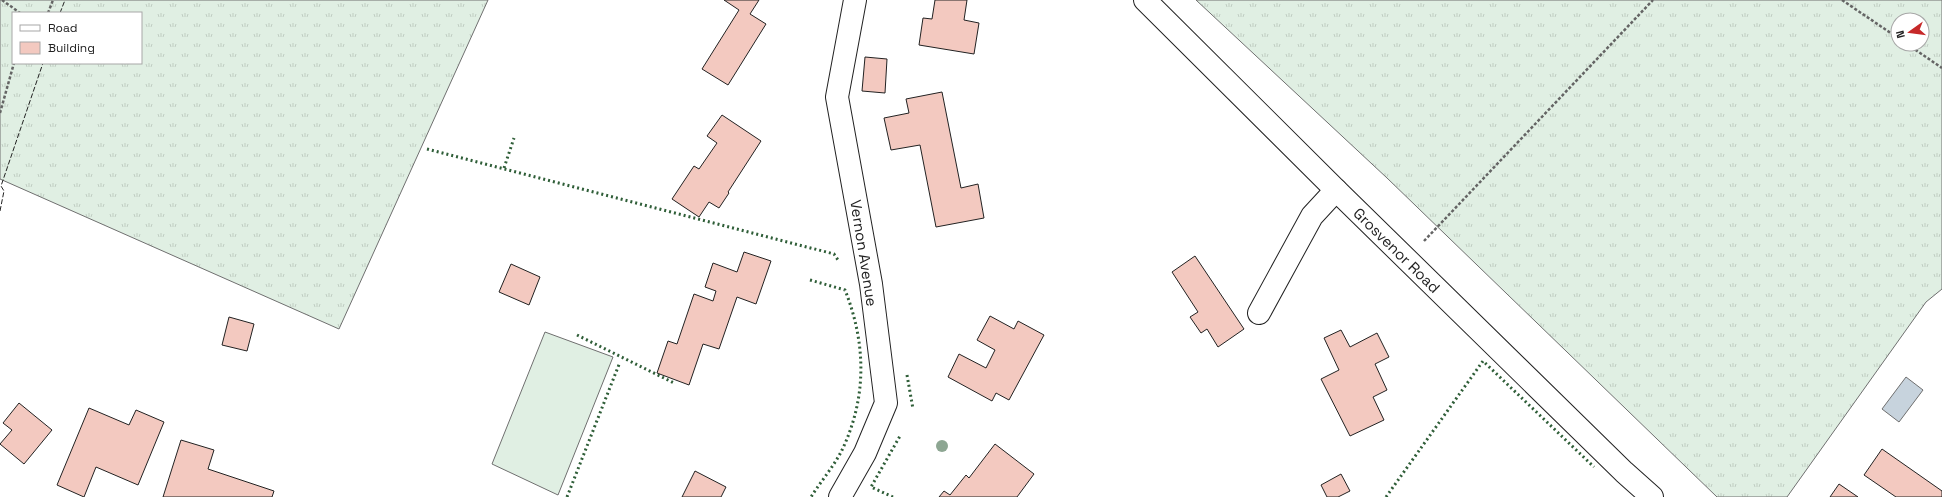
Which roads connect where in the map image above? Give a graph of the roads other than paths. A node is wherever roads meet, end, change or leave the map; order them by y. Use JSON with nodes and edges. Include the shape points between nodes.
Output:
{"nodes":[{"id":1,"x":855,"y":0,"type":"edge"},
{"id":2,"x":1146,"y":0,"type":"edge"},
{"id":3,"x":1336,"y":190,"type":"junction"},
{"id":4,"x":1259,"y":313,"type":"dead end"},
{"id":5,"x":840,"y":497,"type":"edge"},
{"id":6,"x":1652,"y":497,"type":"edge"}],
"edges":[{"from":1,"to":5,"type":"street","name":"Vernon Avenue","via":[[837,96],[870,284],[886,403],[866,453]]},
{"from":2,"to":3,"type":"street","name":"Grosvenor Road"},
{"from":3,"to":4,"type":"street","via":[[1312,216]]},
{"from":3,"to":6,"type":"street","name":"Grosvenor Road"}]}
